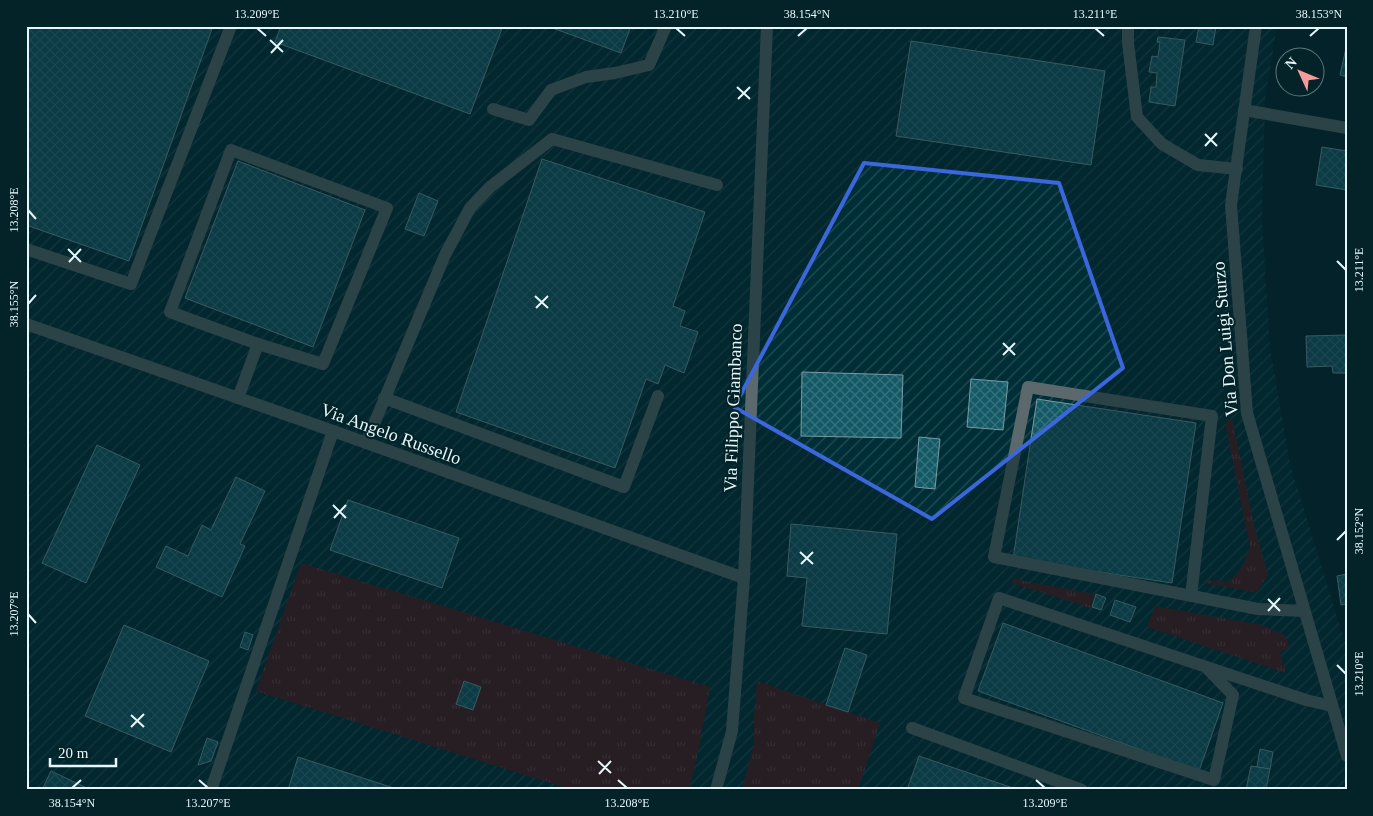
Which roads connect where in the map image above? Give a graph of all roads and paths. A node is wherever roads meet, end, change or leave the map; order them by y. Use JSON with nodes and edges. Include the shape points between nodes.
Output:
{"nodes":[{"id":1,"x":231,"y":26,"type":"edge"},
{"id":2,"x":666,"y":26,"type":"edge"},
{"id":3,"x":767,"y":26,"type":"edge"},
{"id":4,"x":1128,"y":26,"type":"edge"},
{"id":5,"x":1256,"y":26,"type":"edge"},
{"id":6,"x":494,"y":109,"type":"dead end"},
{"id":7,"x":1244,"y":110,"type":"junction"},
{"id":8,"x":1347,"y":128,"type":"edge"},
{"id":9,"x":1236,"y":169,"type":"junction"},
{"id":10,"x":717,"y":186,"type":"dead end"},
{"id":11,"x":26,"y":249,"type":"edge"},
{"id":12,"x":26,"y":324,"type":"edge"},
{"id":13,"x":258,"y":344,"type":"junction"},
{"id":14,"x":658,"y":396,"type":"dead end"},
{"id":15,"x":238,"y":398,"type":"junction"},
{"id":16,"x":384,"y":398,"type":"junction"},
{"id":17,"x":333,"y":431,"type":"junction"},
{"id":18,"x":366,"y":443,"type":"junction"},
{"id":19,"x":744,"y":578,"type":"junction"},
{"id":20,"x":1191,"y":596,"type":"junction"},
{"id":21,"x":1304,"y":611,"type":"junction"},
{"id":22,"x":1206,"y":667,"type":"junction"},
{"id":23,"x":1332,"y":706,"type":"junction"},
{"id":24,"x":912,"y":728,"type":"dead end"},
{"id":25,"x":1347,"y":756,"type":"edge"},
{"id":26,"x":211,"y":790,"type":"edge"},
{"id":27,"x":716,"y":790,"type":"edge"},
{"id":28,"x":1082,"y":790,"type":"edge"}],
"edges":[{"from":1,"to":11,"type":"street","via":[[131,284]]},
{"from":2,"to":6,"type":"street","via":[[650,65],[586,77],[551,90],[529,120]]},
{"from":3,"to":19,"type":"street","name":"Via Filippo Giambanco"},
{"from":4,"to":9,"type":"street","via":[[1137,117],[1162,144],[1198,165]]},
{"from":5,"to":7,"type":"street","name":"Via Don Luigi Sturzo"},
{"from":7,"to":8,"type":"street"},
{"from":7,"to":9,"type":"street","name":"Via Don Luigi Sturzo"},
{"from":9,"to":21,"type":"street","name":"Via Don Luigi Sturzo","via":[[1231,205],[1247,413]]},
{"from":10,"to":16,"type":"street","via":[[552,139],[490,187],[470,208],[445,255]]},
{"from":12,"to":15,"type":"street","name":"Via Angelo Russello"},
{"from":13,"to":13,"type":"street","via":[[323,364],[387,208],[232,150],[170,312]]},
{"from":13,"to":15,"type":"street"},
{"from":14,"to":16,"type":"street","via":[[624,487]]},
{"from":15,"to":17,"type":"street","name":"Via Angelo Russello"},
{"from":16,"to":18,"type":"street"},
{"from":17,"to":18,"type":"street","name":"Via Angelo Russello"},
{"from":17,"to":26,"type":"street"},
{"from":18,"to":19,"type":"street","name":"Via Angelo Russello"},
{"from":19,"to":27,"type":"street","name":"Via Filippo Giambanco","via":[[732,731]]},
{"from":20,"to":20,"type":"street","via":[[994,557],[1028,387],[1212,416]]},
{"from":20,"to":21,"type":"street","via":[[1258,609]]},
{"from":21,"to":23,"type":"street","name":"Via Don Luigi Sturzo"},
{"from":22,"to":22,"type":"street","via":[[999,598],[964,698],[1214,780],[1233,695]]},
{"from":22,"to":23,"type":"street"},
{"from":23,"to":25,"type":"street","name":"Via Don Luigi Sturzo"},
{"from":24,"to":28,"type":"street"}]}
